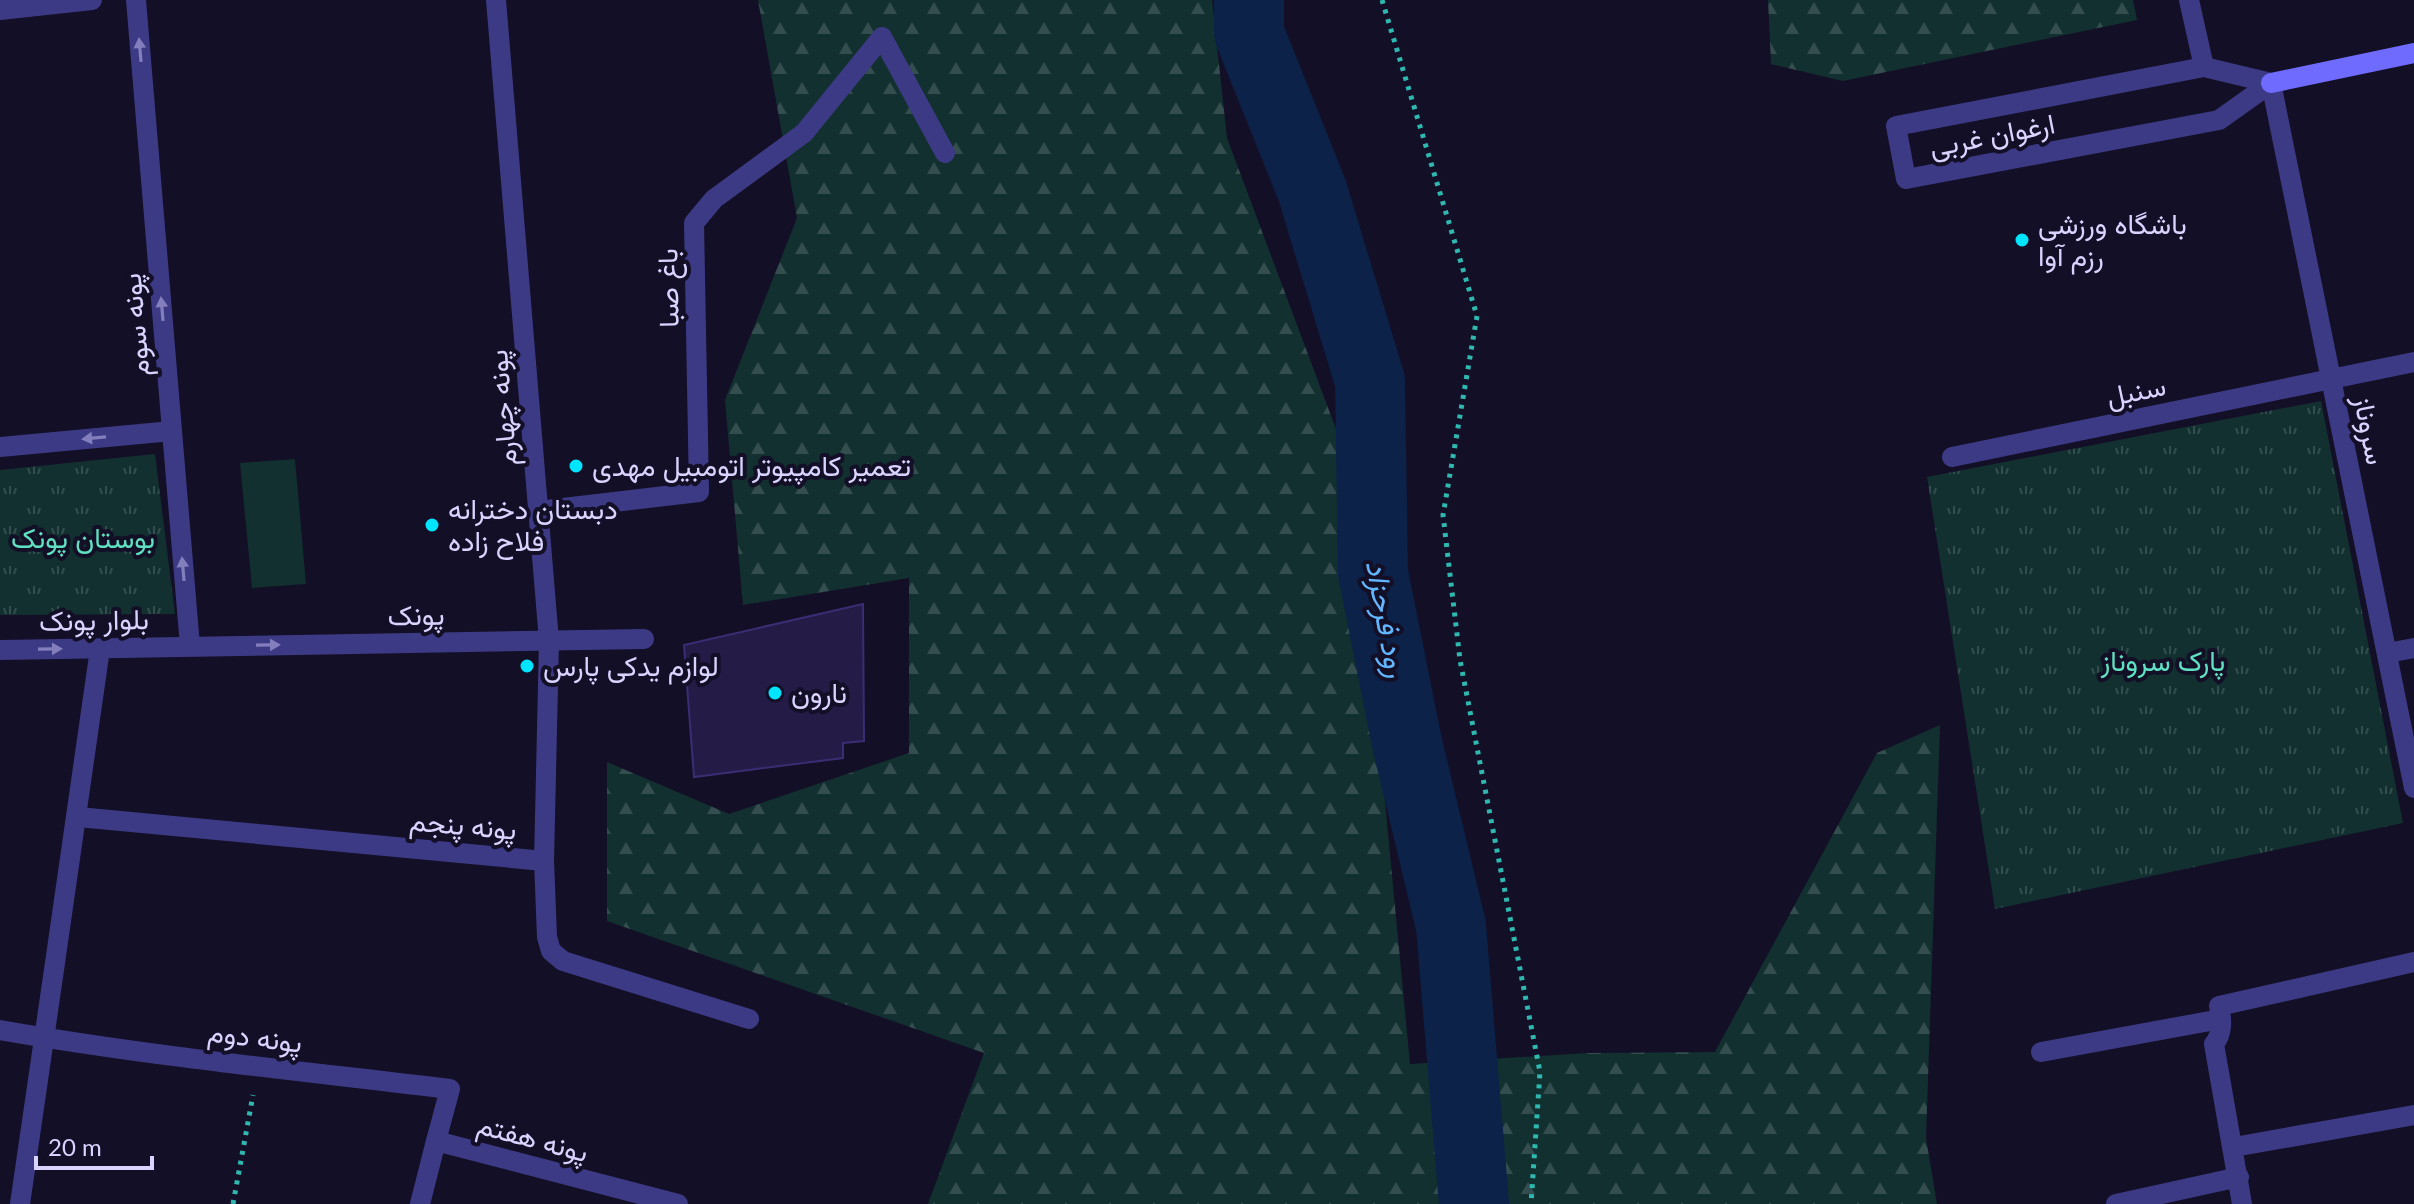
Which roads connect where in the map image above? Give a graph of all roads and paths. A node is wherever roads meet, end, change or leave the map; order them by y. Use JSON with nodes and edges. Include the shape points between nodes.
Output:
{"nodes":[{"id":1,"x":92,"y":0,"type":"edge"},
{"id":2,"x":136,"y":0,"type":"edge"},
{"id":3,"x":496,"y":0,"type":"edge"},
{"id":4,"x":1382,"y":0,"type":"edge"},
{"id":5,"x":2189,"y":0,"type":"edge"},
{"id":6,"x":0,"y":10,"type":"edge"},
{"id":7,"x":2414,"y":53,"type":"edge"},
{"id":8,"x":2204,"y":67,"type":"junction"},
{"id":9,"x":2271,"y":83,"type":"junction"},
{"id":10,"x":945,"y":153,"type":"dead end"},
{"id":11,"x":2414,"y":362,"type":"edge"},
{"id":12,"x":2331,"y":380,"type":"junction"},
{"id":13,"x":172,"y":431,"type":"junction"},
{"id":14,"x":0,"y":447,"type":"edge"},
{"id":15,"x":1952,"y":457,"type":"dead end"},
{"id":16,"x":538,"y":511,"type":"junction"},
{"id":17,"x":644,"y":639,"type":"dead end"},
{"id":18,"x":549,"y":641,"type":"junction"},
{"id":19,"x":190,"y":646,"type":"junction"},
{"id":20,"x":2414,"y":648,"type":"edge"},
{"id":21,"x":100,"y":649,"type":"junction"},
{"id":22,"x":0,"y":650,"type":"edge"},
{"id":23,"x":2387,"y":653,"type":"junction"},
{"id":24,"x":2414,"y":788,"type":"edge"},
{"id":25,"x":78,"y":817,"type":"junction"},
{"id":26,"x":544,"y":861,"type":"junction"},
{"id":27,"x":2414,"y":962,"type":"edge"},
{"id":28,"x":749,"y":1019,"type":"dead end"},
{"id":29,"x":2221,"y":1019,"type":"junction"},
{"id":30,"x":0,"y":1030,"type":"edge"},
{"id":31,"x":43,"y":1037,"type":"junction"},
{"id":32,"x":2041,"y":1052,"type":"dead end"},
{"id":33,"x":258,"y":1066,"type":"junction"},
{"id":34,"x":2414,"y":1115,"type":"edge"},
{"id":35,"x":436,"y":1141,"type":"junction"},
{"id":36,"x":2234,"y":1147,"type":"junction"},
{"id":37,"x":2239,"y":1177,"type":"junction"},
{"id":38,"x":20,"y":1204,"type":"edge"},
{"id":39,"x":233,"y":1204,"type":"edge"},
{"id":40,"x":420,"y":1204,"type":"edge"},
{"id":41,"x":678,"y":1204,"type":"edge"},
{"id":42,"x":1531,"y":1204,"type":"edge"},
{"id":43,"x":2116,"y":1204,"type":"edge"},
{"id":44,"x":2242,"y":1204,"type":"edge"}],
"edges":[{"from":1,"to":6,"type":"street"},
{"from":13,"to":2,"type":"street","name":"پونه سوم","one_way":true},
{"from":3,"to":16,"type":"street","name":"پونه چهارم"},
{"from":4,"to":42,"type":"path","via":[[1477,316],[1443,515],[1460,660],[1540,1072]]},
{"from":5,"to":8,"type":"street"},
{"from":7,"to":9,"type":"street","name":"ارغوان غربی"},
{"from":8,"to":9,"type":"street","name":"ارغوان غربی"},
{"from":8,"to":9,"type":"street","name":"ارغوان غربی","via":[[1896,126],[1906,179],[2219,120]]},
{"from":9,"to":12,"type":"street","name":"سروناز"},
{"from":10,"to":16,"type":"street","name":"باغ صبا","via":[[882,37],[804,133],[714,199],[694,223],[699,492]]},
{"from":11,"to":12,"type":"street","name":"سنبل"},
{"from":12,"to":15,"type":"street","name":"سنبل"},
{"from":12,"to":23,"type":"street","name":"سروناز"},
{"from":13,"to":14,"type":"street","one_way":true},
{"from":19,"to":13,"type":"street","name":"پونه سوم","one_way":true},
{"from":16,"to":18,"type":"street","name":"پونه چهارم"},
{"from":17,"to":18,"type":"street","name":"پونک"},
{"from":19,"to":18,"type":"street","name":"پونک","one_way":true},
{"from":18,"to":26,"type":"street","name":"پونه چهارم"},
{"from":19,"to":21,"type":"street","name":"بلوار پونک"},
{"from":20,"to":23,"type":"street"},
{"from":22,"to":21,"type":"street","name":"بلوار پونک","one_way":true},
{"from":21,"to":25,"type":"street"},
{"from":23,"to":24,"type":"street","name":"سروناز"},
{"from":25,"to":26,"type":"street","name":"پونه پنجم"},
{"from":25,"to":31,"type":"street"},
{"from":26,"to":28,"type":"street","name":"پونه پنجم","via":[[547,937],[551,951],[563,961]]},
{"from":27,"to":29,"type":"street","via":[[2219,1006]]},
{"from":29,"to":32,"type":"street"},
{"from":29,"to":36,"type":"street","via":[[2214,1044]]},
{"from":30,"to":31,"type":"street","name":"پونه دوم"},
{"from":31,"to":33,"type":"street","name":"پونه دوم"},
{"from":31,"to":38,"type":"street"},
{"from":33,"to":35,"type":"street","name":"پونه دوم","via":[[450,1089]]},
{"from":33,"to":39,"type":"path"},
{"from":34,"to":36,"type":"street"},
{"from":35,"to":40,"type":"street","name":"پونه هفتم"},
{"from":35,"to":41,"type":"street","name":"پونه هفتم"},
{"from":36,"to":37,"type":"street"},
{"from":37,"to":43,"type":"street"},
{"from":37,"to":44,"type":"street"}]}
